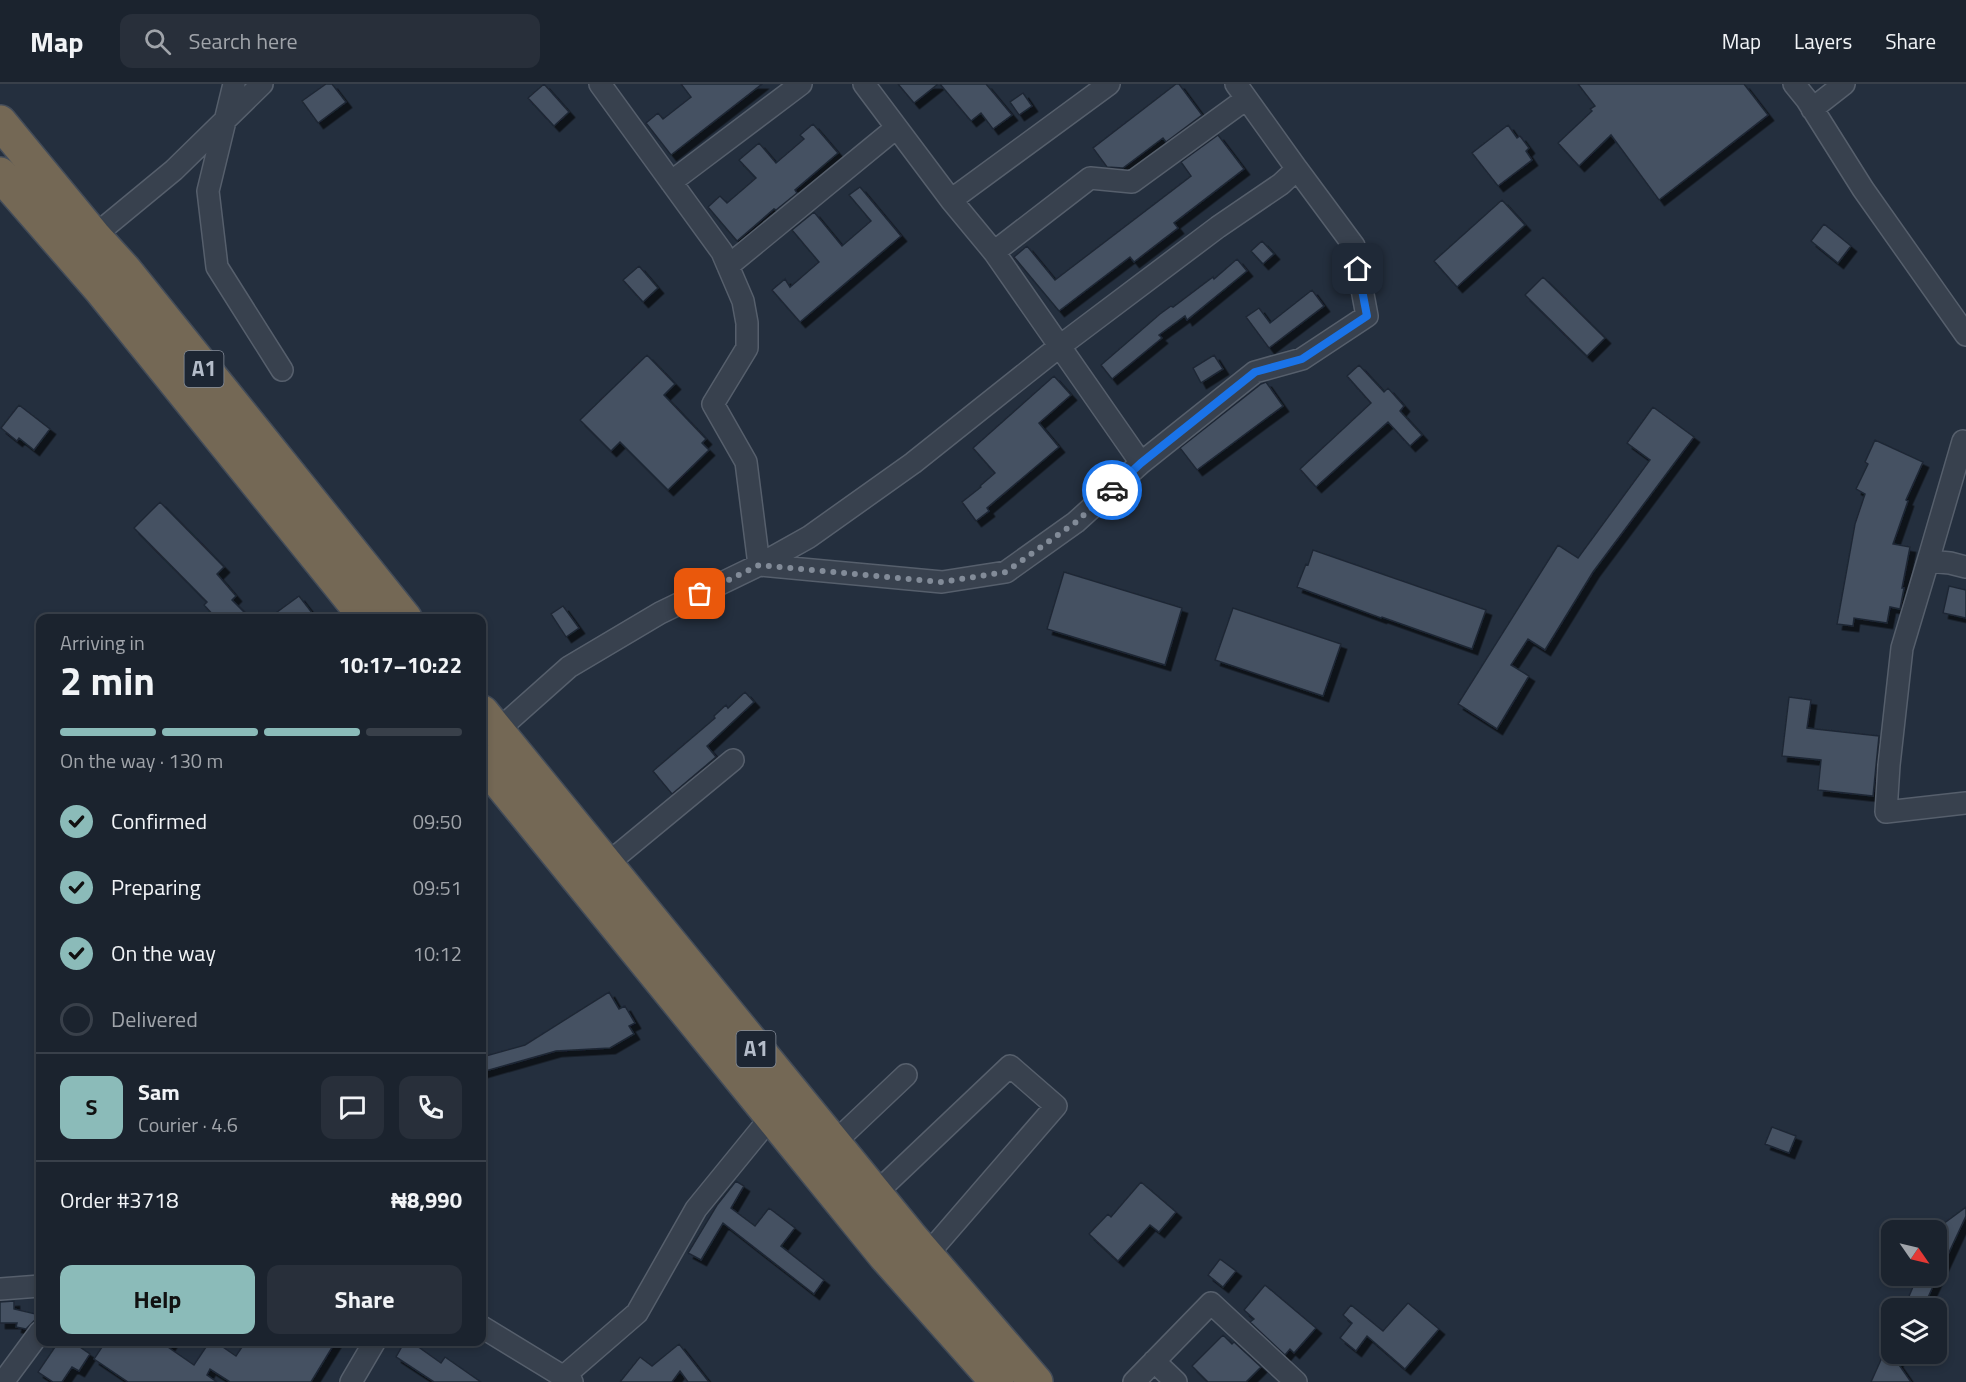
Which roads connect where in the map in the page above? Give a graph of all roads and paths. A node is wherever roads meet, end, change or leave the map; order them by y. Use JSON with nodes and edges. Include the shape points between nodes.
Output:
{"nodes":[{"id":1,"x":234,"y":84,"type":"edge"},
{"id":2,"x":262,"y":84,"type":"edge"},
{"id":3,"x":801,"y":84,"type":"edge"},
{"id":4,"x":864,"y":84,"type":"edge"},
{"id":5,"x":1794,"y":84,"type":"edge"},
{"id":6,"x":1844,"y":84,"type":"edge"},
{"id":7,"x":606,"y":86,"type":"edge"},
{"id":8,"x":1103,"y":86,"type":"edge"},
{"id":9,"x":1241,"y":91,"type":"edge"},
{"id":10,"x":1812,"y":109,"type":"junction"},
{"id":11,"x":224,"y":119,"type":"junction"},
{"id":12,"x":0,"y":122,"type":"edge"},
{"id":13,"x":896,"y":128,"type":"junction"},
{"id":14,"x":1297,"y":169,"type":"junction"},
{"id":15,"x":0,"y":174,"type":"edge"},
{"id":16,"x":671,"y":182,"type":"junction"},
{"id":17,"x":951,"y":200,"type":"junction"},
{"id":18,"x":94,"y":236,"type":"junction"},
{"id":19,"x":994,"y":252,"type":"junction"},
{"id":20,"x":728,"y":266,"type":"junction"},
{"id":21,"x":1966,"y":335,"type":"edge"},
{"id":22,"x":1060,"y":346,"type":"junction"},
{"id":23,"x":282,"y":370,"type":"dead end"},
{"id":24,"x":1963,"y":441,"type":"dead end"},
{"id":25,"x":1141,"y":463,"type":"junction"},
{"id":26,"x":1928,"y":561,"type":"junction"},
{"id":27,"x":759,"y":565,"type":"junction"},
{"id":28,"x":1966,"y":567,"type":"edge"},
{"id":29,"x":363,"y":614,"type":"edge"},
{"id":30,"x":402,"y":614,"type":"edge"},
{"id":31,"x":489,"y":722,"type":"edge"},
{"id":32,"x":733,"y":760,"type":"dead end"},
{"id":33,"x":486,"y":766,"type":"edge"},
{"id":34,"x":1966,"y":803,"type":"edge"},
{"id":35,"x":607,"y":864,"type":"junction"},
{"id":36,"x":906,"y":1076,"type":"dead end"},
{"id":37,"x":771,"y":1117,"type":"junction"},
{"id":38,"x":834,"y":1143,"type":"junction"},
{"id":39,"x":875,"y":1194,"type":"junction"},
{"id":40,"x":927,"y":1255,"type":"junction"},
{"id":41,"x":36,"y":1286,"type":"edge"},
{"id":42,"x":0,"y":1289,"type":"edge"},
{"id":43,"x":486,"y":1330,"type":"edge"},
{"id":44,"x":36,"y":1337,"type":"edge"},
{"id":45,"x":372,"y":1346,"type":"edge"},
{"id":46,"x":1154,"y":1361,"type":"junction"},
{"id":47,"x":568,"y":1379,"type":"edge"},
{"id":48,"x":3,"y":1382,"type":"edge"},
{"id":49,"x":351,"y":1382,"type":"edge"},
{"id":50,"x":996,"y":1382,"type":"edge"},
{"id":51,"x":1036,"y":1382,"type":"edge"},
{"id":52,"x":1134,"y":1382,"type":"edge"},
{"id":53,"x":1176,"y":1382,"type":"edge"},
{"id":54,"x":1296,"y":1382,"type":"edge"}],
"edges":[{"from":1,"to":11,"type":"street"},
{"from":2,"to":11,"type":"street"},
{"from":3,"to":16,"type":"street"},
{"from":4,"to":13,"type":"street"},
{"from":5,"to":10,"type":"street"},
{"from":6,"to":10,"type":"street"},
{"from":7,"to":16,"type":"street"},
{"from":8,"to":17,"type":"street"},
{"from":9,"to":14,"type":"street"},
{"from":9,"to":19,"type":"street","via":[[1132,182],[1090,178]]},
{"from":10,"to":21,"type":"street"},
{"from":11,"to":18,"type":"street","via":[[174,170]]},
{"from":11,"to":23,"type":"street","via":[[208,190],[217,267]]},
{"from":12,"to":18,"type":"highway","number":"A1"},
{"from":13,"to":17,"type":"street"},
{"from":13,"to":20,"type":"street"},
{"from":14,"to":22,"type":"street"},
{"from":14,"to":25,"type":"street","via":[[1354,246],[1367,316],[1302,359],[1255,372]]},
{"from":15,"to":29,"type":"highway","number":"A1","via":[[100,289]]},
{"from":16,"to":20,"type":"street"},
{"from":17,"to":19,"type":"street"},
{"from":18,"to":30,"type":"highway","number":"A1"},
{"from":19,"to":22,"type":"street"},
{"from":20,"to":27,"type":"street","via":[[743,301],[747,348],[713,404],[746,462]]},
{"from":22,"to":25,"type":"street"},
{"from":22,"to":27,"type":"street","via":[[913,463],[809,537]]},
{"from":24,"to":26,"type":"street"},
{"from":25,"to":27,"type":"street","via":[[1076,522],[1006,572],[942,582]]},
{"from":26,"to":28,"type":"street"},
{"from":26,"to":34,"type":"street","via":[[1902,648],[1887,812]]},
{"from":27,"to":31,"type":"street","via":[[660,613],[569,667]]},
{"from":31,"to":35,"type":"highway","number":"A1"},
{"from":32,"to":35,"type":"street"},
{"from":33,"to":37,"type":"highway","number":"A1"},
{"from":35,"to":38,"type":"highway","number":"A1"},
{"from":36,"to":38,"type":"street"},
{"from":37,"to":47,"type":"street","via":[[696,1209],[637,1313]]},
{"from":37,"to":50,"type":"highway","number":"A1","via":[[885,1256]]},
{"from":38,"to":39,"type":"highway","number":"A1"},
{"from":39,"to":40,"type":"highway","number":"A1"},
{"from":39,"to":40,"type":"street","via":[[1010,1066],[1056,1106]]},
{"from":40,"to":51,"type":"highway","number":"A1"},
{"from":41,"to":42,"type":"street"},
{"from":43,"to":47,"type":"street"},
{"from":44,"to":48,"type":"street"},
{"from":45,"to":49,"type":"street"},
{"from":46,"to":52,"type":"street"},
{"from":46,"to":53,"type":"street"},
{"from":46,"to":54,"type":"street","via":[[1210,1303]]}]}
